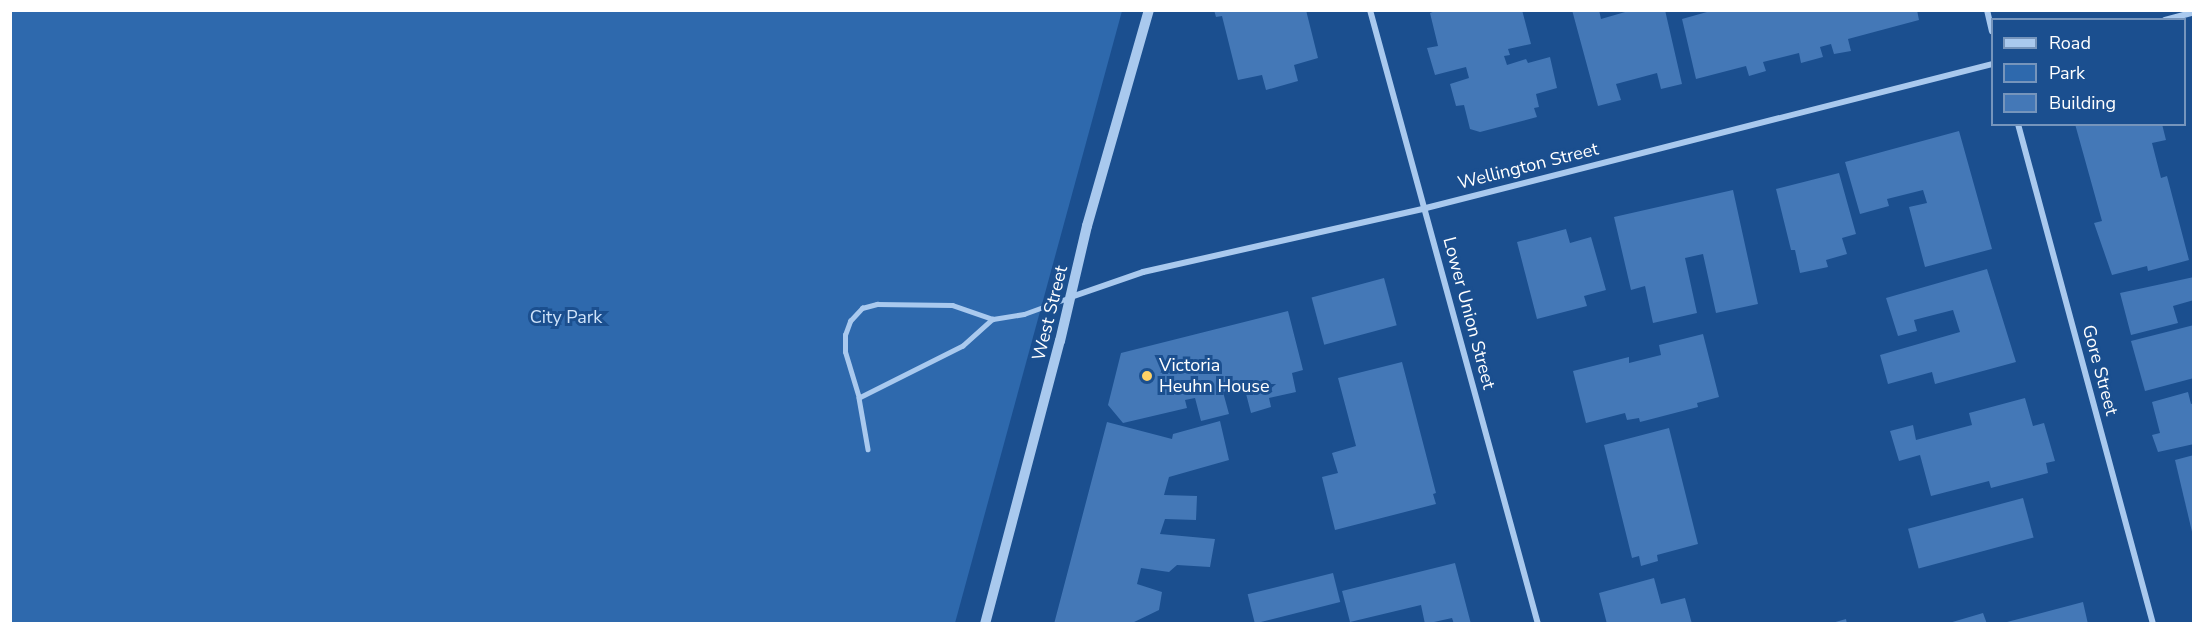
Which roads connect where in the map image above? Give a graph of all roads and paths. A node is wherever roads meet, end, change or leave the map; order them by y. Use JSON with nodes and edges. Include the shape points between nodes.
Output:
{"nodes":[{"id":1,"x":1149,"y":10,"type":"edge"},
{"id":2,"x":1370,"y":10,"type":"edge"},
{"id":3,"x":1987,"y":10,"type":"edge"},
{"id":4,"x":2193,"y":12,"type":"edge"},
{"id":5,"x":2172,"y":18,"type":"edge"},
{"id":6,"x":1991,"y":27,"type":"edge"},
{"id":7,"x":1991,"y":64,"type":"edge"},
{"id":8,"x":2019,"y":126,"type":"edge"},
{"id":9,"x":1426,"y":208,"type":"junction"},
{"id":10,"x":1071,"y":297,"type":"junction"},
{"id":11,"x":993,"y":319,"type":"junction"},
{"id":12,"x":859,"y":398,"type":"junction"},
{"id":13,"x":868,"y":449,"type":"dead end"},
{"id":14,"x":985,"y":624,"type":"edge"},
{"id":15,"x":1538,"y":624,"type":"edge"},
{"id":16,"x":2153,"y":624,"type":"edge"}],
"edges":[{"from":1,"to":10,"type":"street","name":"West Street","via":[[1087,226]]},
{"from":2,"to":9,"type":"street","name":"Lower Union Street"},
{"from":3,"to":6,"type":"street"},
{"from":4,"to":5,"type":"street"},
{"from":7,"to":9,"type":"street","name":"Wellington Street"},
{"from":8,"to":16,"type":"street","name":"Gore Street"},
{"from":9,"to":10,"type":"street","name":"Wellington Street","via":[[1143,272]]},
{"from":9,"to":15,"type":"street","name":"Lower Union Street"},
{"from":10,"to":11,"type":"lane","via":[[1024,314]]},
{"from":10,"to":14,"type":"street","name":"West Street"},
{"from":11,"to":12,"type":"lane","via":[[963,346]]},
{"from":11,"to":12,"type":"lane","via":[[952,305],[877,304],[862,308],[850,321],[845,335],[845,352]]},
{"from":12,"to":13,"type":"lane"}]}
